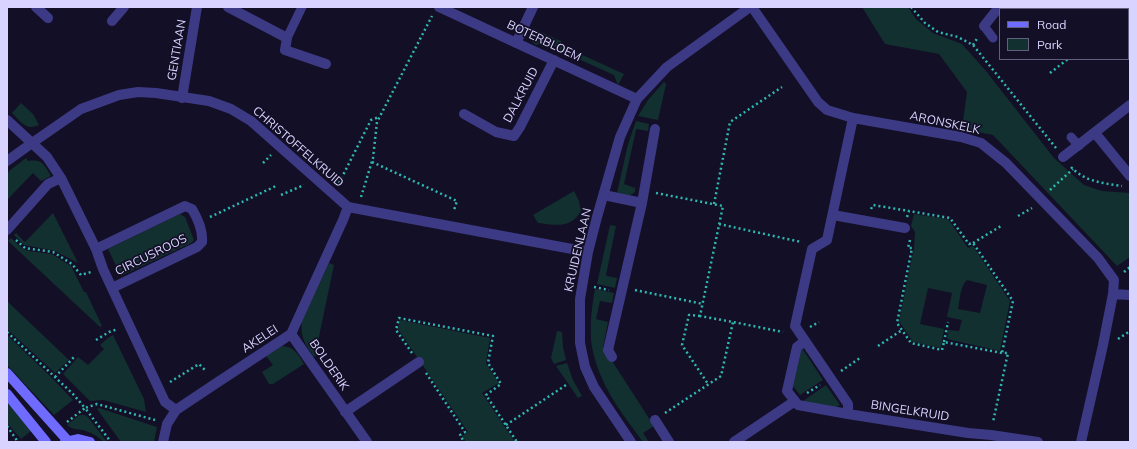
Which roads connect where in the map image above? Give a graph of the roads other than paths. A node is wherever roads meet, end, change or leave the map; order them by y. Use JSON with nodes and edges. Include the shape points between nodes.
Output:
{"nodes":[{"id":1,"x":36,"y":7,"type":"edge"},
{"id":2,"x":124,"y":7,"type":"edge"},
{"id":3,"x":197,"y":7,"type":"edge"},
{"id":4,"x":228,"y":7,"type":"edge"},
{"id":5,"x":302,"y":7,"type":"edge"},
{"id":6,"x":532,"y":7,"type":"edge"},
{"id":7,"x":751,"y":7,"type":"edge"},
{"id":8,"x":999,"y":7,"type":"edge"},
{"id":9,"x":436,"y":10,"type":"edge"},
{"id":10,"x":48,"y":18,"type":"dead end"},
{"id":11,"x":112,"y":21,"type":"dead end"},
{"id":12,"x":984,"y":26,"type":"joint"},
{"id":13,"x":287,"y":38,"type":"junction"},
{"id":14,"x":993,"y":38,"type":"dead end"},
{"id":15,"x":516,"y":43,"type":"junction"},
{"id":16,"x":554,"y":60,"type":"junction"},
{"id":17,"x":326,"y":64,"type":"dead end"},
{"id":18,"x":182,"y":98,"type":"junction"},
{"id":19,"x":637,"y":99,"type":"junction"},
{"id":20,"x":1130,"y":105,"type":"edge"},
{"id":21,"x":464,"y":114,"type":"dead end"},
{"id":22,"x":853,"y":118,"type":"junction"},
{"id":23,"x":7,"y":120,"type":"edge"},
{"id":24,"x":655,"y":129,"type":"dead end"},
{"id":25,"x":1095,"y":133,"type":"junction"},
{"id":26,"x":1072,"y":137,"type":"dead end"},
{"id":27,"x":32,"y":143,"type":"junction"},
{"id":28,"x":1079,"y":146,"type":"junction"},
{"id":29,"x":1064,"y":157,"type":"road end"},
{"id":30,"x":7,"y":161,"type":"edge"},
{"id":31,"x":1130,"y":176,"type":"edge"},
{"id":32,"x":60,"y":178,"type":"junction"},
{"id":33,"x":604,"y":196,"type":"junction"},
{"id":34,"x":642,"y":203,"type":"junction"},
{"id":35,"x":348,"y":207,"type":"junction"},
{"id":36,"x":833,"y":215,"type":"junction"},
{"id":37,"x":905,"y":228,"type":"road end"},
{"id":38,"x":7,"y":230,"type":"edge"},
{"id":39,"x":96,"y":249,"type":"junction"},
{"id":40,"x":588,"y":252,"type":"junction"},
{"id":41,"x":112,"y":288,"type":"junction"},
{"id":42,"x":1113,"y":294,"type":"junction"},
{"id":43,"x":1130,"y":295,"type":"edge"},
{"id":44,"x":291,"y":334,"type":"junction"},
{"id":45,"x":803,"y":337,"type":"junction"},
{"id":46,"x":612,"y":357,"type":"dead end"},
{"id":47,"x":419,"y":362,"type":"road end"},
{"id":48,"x":7,"y":373,"type":"edge"},
{"id":49,"x":7,"y":394,"type":"edge"},
{"id":50,"x":795,"y":401,"type":"junction"},
{"id":51,"x":176,"y":410,"type":"junction"},
{"id":52,"x":345,"y":412,"type":"junction"},
{"id":53,"x":848,"y":414,"type":"junction"},
{"id":54,"x":655,"y":420,"type":"road end"},
{"id":55,"x":967,"y":438,"type":"edge"},
{"id":56,"x":67,"y":441,"type":"edge"},
{"id":57,"x":46,"y":442,"type":"edge"},
{"id":58,"x":90,"y":442,"type":"edge"},
{"id":59,"x":163,"y":442,"type":"edge"},
{"id":60,"x":367,"y":442,"type":"edge"},
{"id":61,"x":631,"y":442,"type":"edge"},
{"id":62,"x":669,"y":442,"type":"edge"},
{"id":63,"x":734,"y":442,"type":"edge"},
{"id":64,"x":1038,"y":442,"type":"edge"},
{"id":65,"x":1081,"y":442,"type":"edge"}],
"edges":[{"from":1,"to":10,"type":"street"},
{"from":2,"to":11,"type":"street"},
{"from":3,"to":18,"type":"street","name":"GENTIAAN"},
{"from":4,"to":13,"type":"street"},
{"from":5,"to":13,"type":"lane"},
{"from":6,"to":15,"type":"street"},
{"from":7,"to":19,"type":"street","name":"KRUIDENLAAN","via":[[667,67]]},
{"from":7,"to":22,"type":"street","name":"ARONSKELK","via":[[818,102],[828,110]]},
{"from":8,"to":12,"type":"street"},
{"from":9,"to":15,"type":"street","name":"BOTERBLOEM"},
{"from":12,"to":14,"type":"lane"},
{"from":13,"to":17,"type":"street","via":[[285,50]]},
{"from":15,"to":16,"type":"street","name":"BOTERBLOEM"},
{"from":16,"to":19,"type":"street","name":"BOTERBLOEM"},
{"from":16,"to":21,"type":"street","name":"DALKRUID","via":[[514,136],[496,132]]},
{"from":18,"to":27,"type":"street","name":"CHRISTOFFELKRUID","via":[[138,92],[119,95],[81,109]]},
{"from":18,"to":35,"type":"street","name":"CHRISTOFFELKRUID","via":[[209,101],[231,108],[251,121]]},
{"from":19,"to":33,"type":"street","name":"KRUIDENLAAN","via":[[620,137]]},
{"from":20,"to":25,"type":"street"},
{"from":22,"to":36,"type":"street"},
{"from":22,"to":42,"type":"street","name":"ARONSKELK","via":[[961,137],[981,143],[1006,163],[1098,258],[1114,280]]},
{"from":23,"to":27,"type":"street"},
{"from":24,"to":34,"type":"street"},
{"from":25,"to":28,"type":"street"},
{"from":25,"to":31,"type":"street"},
{"from":26,"to":28,"type":"lane"},
{"from":27,"to":30,"type":"street","name":"CHRISTOFFELKRUID"},
{"from":27,"to":32,"type":"street","name":"CIRCUSROOS","via":[[47,157]]},
{"from":28,"to":29,"type":"street"},
{"from":32,"to":38,"type":"street","via":[[48,184]]},
{"from":32,"to":39,"type":"street","name":"CIRCUSROOS"},
{"from":33,"to":34,"type":"street","name":"KRUIDENLAAN"},
{"from":33,"to":40,"type":"street","name":"KRUIDENLAAN"},
{"from":34,"to":46,"type":"street","via":[[608,350]]},
{"from":35,"to":40,"type":"street"},
{"from":35,"to":44,"type":"street","name":"AKELEI"},
{"from":36,"to":37,"type":"street"},
{"from":36,"to":45,"type":"street","via":[[827,240],[812,249],[795,326]]},
{"from":39,"to":41,"type":"street","name":"CIRCUSROOS"},
{"from":39,"to":41,"type":"street","name":"CIRCUSROOS","via":[[185,206],[192,209],[199,222],[202,242],[197,247]]},
{"from":40,"to":61,"type":"street","name":"KRUIDENLAAN","via":[[580,299],[580,343],[585,367],[594,387]]},
{"from":41,"to":51,"type":"street","name":"CIRCUSROOS","via":[[166,402]]},
{"from":42,"to":43,"type":"street"},
{"from":42,"to":65,"type":"street","name":"ARONSKELK"},
{"from":44,"to":51,"type":"street","name":"AKELEI"},
{"from":44,"to":52,"type":"street","name":"BOLDERIK"},
{"from":45,"to":50,"type":"street","via":[[797,347],[787,391]]},
{"from":45,"to":53,"type":"street","via":[[848,404]]},
{"from":47,"to":52,"type":"street"},
{"from":48,"to":56,"type":"main road"},
{"from":49,"to":57,"type":"main road"},
{"from":50,"to":53,"type":"street","name":"BINGELKRUID","via":[[798,405]]},
{"from":50,"to":63,"type":"street"},
{"from":51,"to":59,"type":"street","name":"AKELEI","via":[[167,424]]},
{"from":52,"to":60,"type":"street","name":"BOLDERIK"},
{"from":53,"to":55,"type":"street","name":"BINGELKRUID"},
{"from":54,"to":62,"type":"street"},
{"from":55,"to":64,"type":"street","name":"BINGELKRUID","via":[[991,435]]},
{"from":56,"to":58,"type":"main road","via":[[78,439]]}]}
